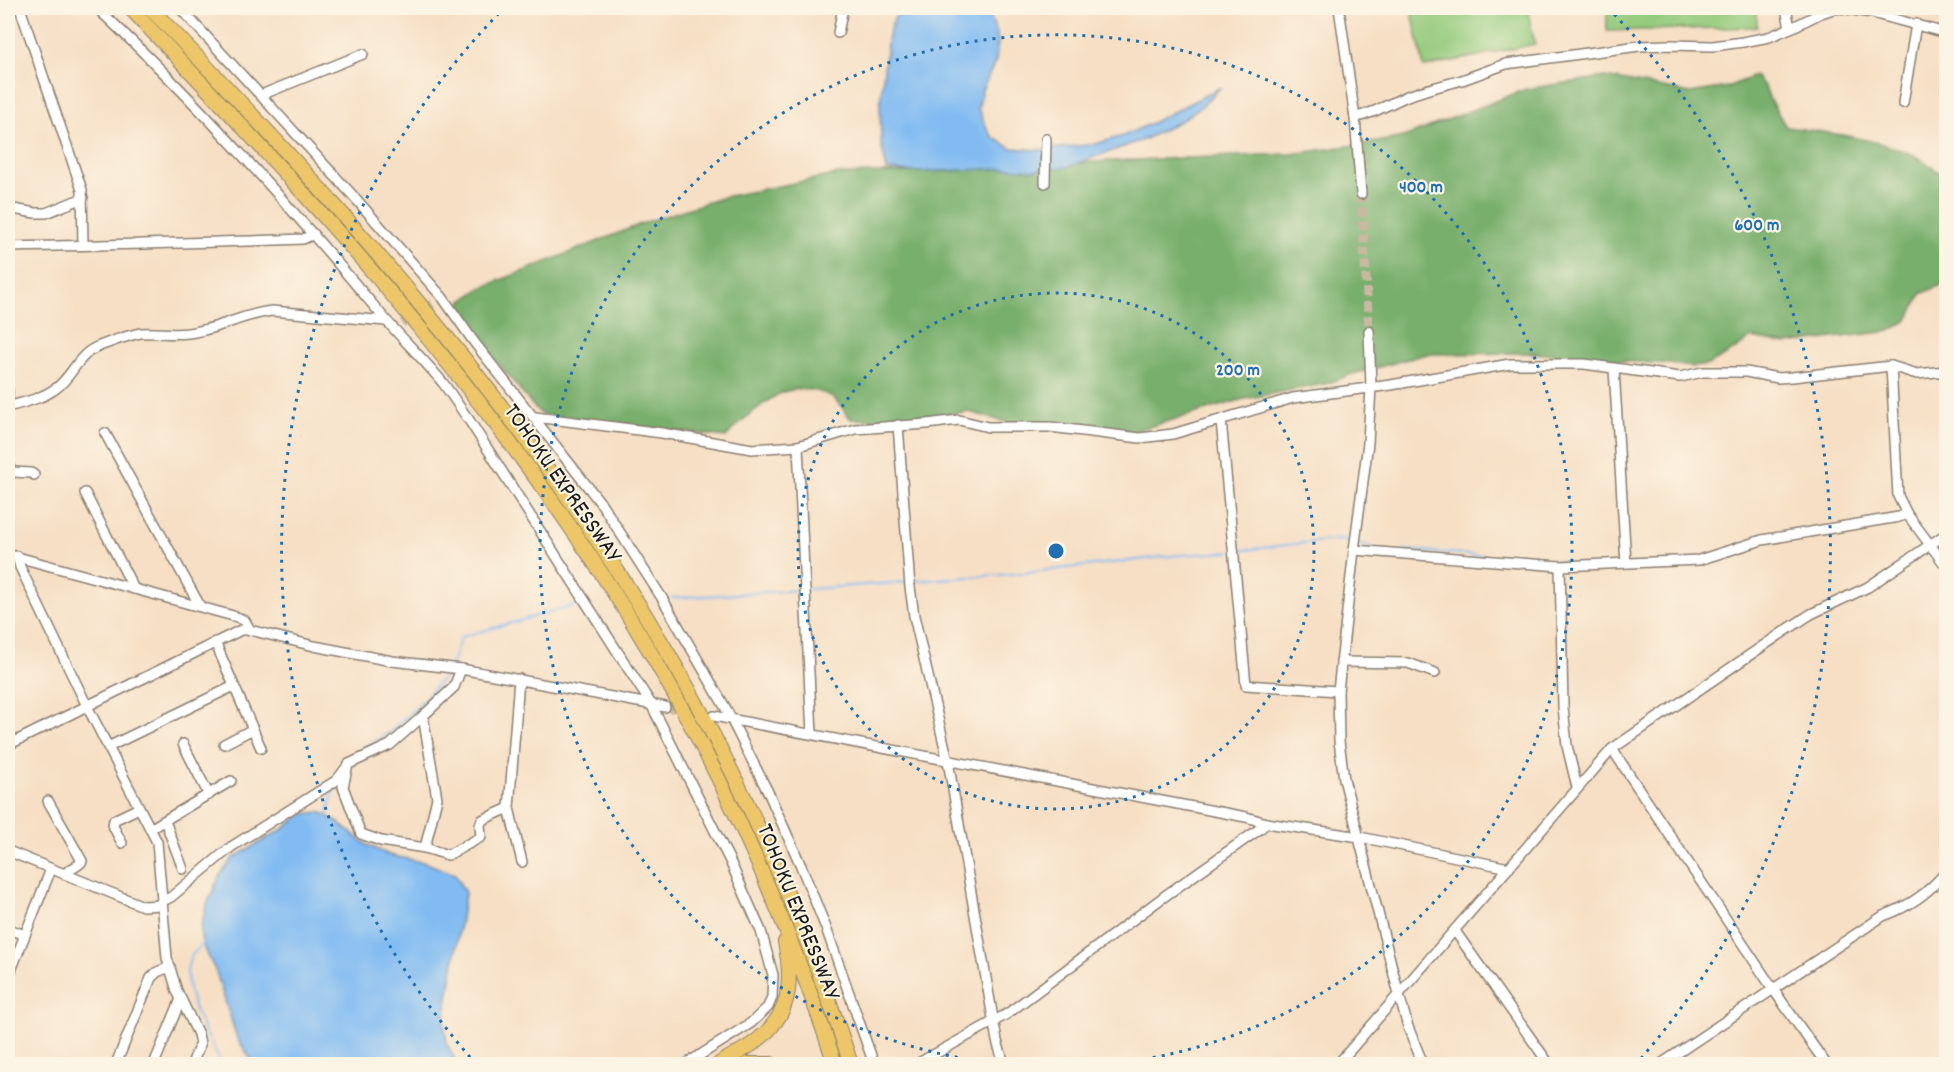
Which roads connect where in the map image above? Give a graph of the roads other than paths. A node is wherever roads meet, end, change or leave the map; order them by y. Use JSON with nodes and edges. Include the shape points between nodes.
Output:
{"nodes":[{"id":1,"x":20,"y":8,"type":"edge"},
{"id":2,"x":97,"y":8,"type":"edge"},
{"id":3,"x":130,"y":8,"type":"edge"},
{"id":4,"x":150,"y":8,"type":"edge"},
{"id":5,"x":180,"y":8,"type":"edge"},
{"id":6,"x":843,"y":8,"type":"edge"},
{"id":7,"x":1339,"y":8,"type":"edge"},
{"id":8,"x":1786,"y":8,"type":"edge"},
{"id":9,"x":1916,"y":24,"type":"junction"},
{"id":10,"x":1790,"y":28,"type":"junction"},
{"id":11,"x":838,"y":33,"type":"dead end"},
{"id":12,"x":1947,"y":33,"type":"edge"},
{"id":13,"x":363,"y":54,"type":"dead end"},
{"id":14,"x":261,"y":94,"type":"junction"},
{"id":15,"x":1903,"y":103,"type":"dead end"},
{"id":16,"x":1355,"y":118,"type":"junction"},
{"id":17,"x":1046,"y":139,"type":"dead end"},
{"id":18,"x":1045,"y":183,"type":"dead end"},
{"id":19,"x":1360,"y":194,"type":"tunnel mouth"},
{"id":20,"x":83,"y":198,"type":"junction"},
{"id":21,"x":8,"y":208,"type":"edge"},
{"id":22,"x":314,"y":234,"type":"junction"},
{"id":23,"x":83,"y":244,"type":"junction"},
{"id":24,"x":8,"y":247,"type":"edge"},
{"id":25,"x":442,"y":298,"type":"junction"},
{"id":26,"x":433,"y":304,"type":"tunnel mouth"},
{"id":27,"x":394,"y":324,"type":"junction"},
{"id":28,"x":1369,"y":331,"type":"tunnel mouth"},
{"id":29,"x":1891,"y":366,"type":"junction"},
{"id":30,"x":1614,"y":369,"type":"junction"},
{"id":31,"x":1947,"y":371,"type":"edge"},
{"id":32,"x":1371,"y":386,"type":"junction"},
{"id":33,"x":8,"y":391,"type":"edge"},
{"id":34,"x":8,"y":406,"type":"edge"},
{"id":35,"x":535,"y":417,"type":"junction"},
{"id":36,"x":1221,"y":420,"type":"junction"},
{"id":37,"x":898,"y":425,"type":"junction"},
{"id":38,"x":105,"y":433,"type":"dead end"},
{"id":39,"x":798,"y":446,"type":"junction"},
{"id":40,"x":8,"y":457,"type":"edge"},
{"id":41,"x":34,"y":475,"type":"dead end"},
{"id":42,"x":85,"y":493,"type":"dead end"},
{"id":43,"x":1906,"y":514,"type":"junction"},
{"id":44,"x":1947,"y":534,"type":"edge"},
{"id":45,"x":1930,"y":546,"type":"junction"},
{"id":46,"x":1353,"y":550,"type":"junction"},
{"id":47,"x":12,"y":554,"type":"edge"},
{"id":48,"x":1626,"y":563,"type":"junction"},
{"id":49,"x":8,"y":565,"type":"edge"},
{"id":50,"x":1560,"y":566,"type":"junction"},
{"id":51,"x":1947,"y":566,"type":"edge"},
{"id":52,"x":134,"y":589,"type":"junction"},
{"id":53,"x":200,"y":606,"type":"junction"},
{"id":54,"x":250,"y":630,"type":"junction"},
{"id":55,"x":215,"y":642,"type":"junction"},
{"id":56,"x":1341,"y":662,"type":"junction"},
{"id":57,"x":461,"y":669,"type":"junction"},
{"id":58,"x":1435,"y":673,"type":"dead end"},
{"id":59,"x":519,"y":680,"type":"junction"},
{"id":60,"x":234,"y":686,"type":"junction"},
{"id":61,"x":1338,"y":691,"type":"junction"},
{"id":62,"x":651,"y":704,"type":"junction"},
{"id":63,"x":87,"y":706,"type":"junction"},
{"id":64,"x":665,"y":707,"type":"tunnel mouth"},
{"id":65,"x":423,"y":716,"type":"junction"},
{"id":66,"x":714,"y":716,"type":"tunnel mouth"},
{"id":67,"x":731,"y":720,"type":"junction"},
{"id":68,"x":253,"y":729,"type":"junction"},
{"id":69,"x":812,"y":734,"type":"junction"},
{"id":70,"x":183,"y":744,"type":"dead end"},
{"id":71,"x":225,"y":744,"type":"dead end"},
{"id":72,"x":8,"y":745,"type":"edge"},
{"id":73,"x":108,"y":747,"type":"junction"},
{"id":74,"x":261,"y":747,"type":"dead end"},
{"id":75,"x":1612,"y":748,"type":"junction"},
{"id":76,"x":948,"y":760,"type":"junction"},
{"id":77,"x":349,"y":764,"type":"junction"},
{"id":78,"x":231,"y":781,"type":"dead end"},
{"id":79,"x":1577,"y":787,"type":"junction"},
{"id":80,"x":209,"y":795,"type":"junction"},
{"id":81,"x":48,"y":801,"type":"dead end"},
{"id":82,"x":139,"y":808,"type":"junction"},
{"id":83,"x":509,"y":808,"type":"junction"},
{"id":84,"x":165,"y":821,"type":"junction"},
{"id":85,"x":1266,"y":823,"type":"junction"},
{"id":86,"x":150,"y":829,"type":"junction"},
{"id":87,"x":1360,"y":837,"type":"junction"},
{"id":88,"x":122,"y":843,"type":"dead end"},
{"id":89,"x":425,"y":848,"type":"junction"},
{"id":90,"x":8,"y":851,"type":"edge"},
{"id":91,"x":522,"y":862,"type":"dead end"},
{"id":92,"x":183,"y":868,"type":"dead end"},
{"id":93,"x":1509,"y":868,"type":"junction"},
{"id":94,"x":51,"y":869,"type":"junction"},
{"id":95,"x":1947,"y":872,"type":"edge"},
{"id":96,"x":64,"y":874,"type":"junction"},
{"id":97,"x":162,"y":904,"type":"junction"},
{"id":98,"x":780,"y":914,"type":"junction"},
{"id":99,"x":8,"y":928,"type":"edge"},
{"id":100,"x":1455,"y":931,"type":"junction"},
{"id":101,"x":24,"y":935,"type":"junction"},
{"id":102,"x":170,"y":967,"type":"junction"},
{"id":103,"x":8,"y":978,"type":"edge"},
{"id":104,"x":1773,"y":989,"type":"junction"},
{"id":105,"x":1399,"y":995,"type":"junction"},
{"id":106,"x":181,"y":999,"type":"junction"},
{"id":107,"x":994,"y":1022,"type":"junction"},
{"id":108,"x":714,"y":1046,"type":"junction"},
{"id":109,"x":719,"y":1060,"type":"edge"},
{"id":110,"x":116,"y":1065,"type":"edge"},
{"id":111,"x":154,"y":1065,"type":"edge"},
{"id":112,"x":192,"y":1065,"type":"edge"},
{"id":113,"x":686,"y":1065,"type":"edge"},
{"id":114,"x":748,"y":1065,"type":"edge"},
{"id":115,"x":771,"y":1065,"type":"edge"},
{"id":116,"x":836,"y":1065,"type":"edge"},
{"id":117,"x":850,"y":1065,"type":"edge"},
{"id":118,"x":874,"y":1065,"type":"edge"},
{"id":119,"x":917,"y":1065,"type":"edge"},
{"id":120,"x":1004,"y":1065,"type":"edge"},
{"id":121,"x":1338,"y":1065,"type":"edge"},
{"id":122,"x":1424,"y":1065,"type":"edge"},
{"id":123,"x":1549,"y":1065,"type":"edge"},
{"id":124,"x":1661,"y":1065,"type":"edge"},
{"id":125,"x":1826,"y":1065,"type":"edge"}],
"edges":[{"from":1,"to":20,"type":"street"},
{"from":2,"to":22,"type":"street","via":[[167,75]]},
{"from":3,"to":98,"type":"highway","name":"TOHOKU EXPRESSWAY","via":[[371,268],[531,472],[588,553],[655,661],[717,775]]},
{"from":4,"to":117,"type":"highway","name":"TOHOKU EXPRESSWAY","via":[[310,176],[390,268],[519,429],[601,545],[669,655],[745,798],[794,907]]},
{"from":5,"to":14,"type":"street"},
{"from":6,"to":11,"type":"street"},
{"from":7,"to":16,"type":"street"},
{"from":8,"to":10,"type":"street"},
{"from":9,"to":10,"type":"street","via":[[1841,8],[1821,12]]},
{"from":9,"to":12,"type":"street"},
{"from":9,"to":15,"type":"street"},
{"from":10,"to":16,"type":"street","via":[[1769,38],[1713,46],[1640,46],[1506,64],[1407,96]]},
{"from":13,"to":14,"type":"street"},
{"from":14,"to":25,"type":"street"},
{"from":16,"to":19,"type":"street"},
{"from":17,"to":18,"type":"street"},
{"from":20,"to":21,"type":"street","via":[[46,213]]},
{"from":20,"to":23,"type":"street"},
{"from":22,"to":23,"type":"street","via":[[303,239]]},
{"from":22,"to":27,"type":"street"},
{"from":23,"to":24,"type":"street"},
{"from":25,"to":26,"type":"street"},
{"from":25,"to":35,"type":"street"},
{"from":27,"to":34,"type":"street","via":[[272,311],[188,333],[139,333],[95,348],[82,357],[57,388],[39,398]]},
{"from":27,"to":62,"type":"street","via":[[469,420]]},
{"from":28,"to":32,"type":"street"},
{"from":29,"to":30,"type":"street","via":[[1778,378],[1746,372],[1703,372],[1680,377]]},
{"from":29,"to":31,"type":"street","via":[[1917,374]]},
{"from":29,"to":43,"type":"street","via":[[1898,496]]},
{"from":30,"to":32,"type":"street","via":[[1584,364],[1510,364]]},
{"from":30,"to":48,"type":"street"},
{"from":32,"to":36,"type":"street","via":[[1293,398]]},
{"from":32,"to":46,"type":"street","via":[[1368,443]]},
{"from":33,"to":34,"type":"street"},
{"from":35,"to":39,"type":"street","via":[[752,449]]},
{"from":35,"to":67,"type":"street","via":[[603,506],[662,598]]},
{"from":36,"to":37,"type":"street","via":[[1173,434],[1140,438],[1050,427],[988,427],[959,420]]},
{"from":36,"to":61,"type":"street","via":[[1246,685]]},
{"from":37,"to":39,"type":"street","via":[[855,429]]},
{"from":37,"to":76,"type":"street","via":[[914,616]]},
{"from":38,"to":53,"type":"street"},
{"from":39,"to":69,"type":"street"},
{"from":40,"to":41,"type":"street","via":[[13,472]]},
{"from":42,"to":52,"type":"street"},
{"from":43,"to":45,"type":"street"},
{"from":43,"to":48,"type":"street","via":[[1762,540],[1699,560]]},
{"from":44,"to":45,"type":"street"},
{"from":45,"to":51,"type":"street"},
{"from":45,"to":75,"type":"street","via":[[1868,587],[1811,614]]},
{"from":46,"to":50,"type":"street"},
{"from":46,"to":56,"type":"street"},
{"from":47,"to":49,"type":"street"},
{"from":47,"to":52,"type":"street"},
{"from":47,"to":63,"type":"street"},
{"from":48,"to":50,"type":"street"},
{"from":50,"to":79,"type":"street","via":[[1563,707]]},
{"from":52,"to":53,"type":"street"},
{"from":53,"to":54,"type":"street","via":[[237,617]]},
{"from":54,"to":55,"type":"street"},
{"from":54,"to":57,"type":"street","via":[[392,661]]},
{"from":55,"to":60,"type":"street"},
{"from":55,"to":63,"type":"street"},
{"from":56,"to":58,"type":"street","via":[[1408,663]]},
{"from":56,"to":61,"type":"street"},
{"from":57,"to":59,"type":"street"},
{"from":57,"to":65,"type":"street","via":[[454,687]]},
{"from":59,"to":62,"type":"street"},
{"from":59,"to":83,"type":"street"},
{"from":60,"to":68,"type":"street"},
{"from":60,"to":73,"type":"street"},
{"from":61,"to":87,"type":"street","via":[[1344,779]]},
{"from":62,"to":64,"type":"street"},
{"from":62,"to":108,"type":"street","via":[[744,891],[761,931],[773,975],[768,1007],[751,1023]]},
{"from":63,"to":72,"type":"street"},
{"from":63,"to":73,"type":"street"},
{"from":65,"to":77,"type":"street","via":[[390,745]]},
{"from":65,"to":89,"type":"street","via":[[437,798]]},
{"from":66,"to":67,"type":"street"},
{"from":67,"to":69,"type":"street"},
{"from":67,"to":118,"type":"street","via":[[801,867]]},
{"from":68,"to":71,"type":"street"},
{"from":68,"to":74,"type":"street"},
{"from":69,"to":76,"type":"street"},
{"from":70,"to":80,"type":"street"},
{"from":73,"to":82,"type":"street"},
{"from":75,"to":79,"type":"street"},
{"from":75,"to":104,"type":"street"},
{"from":76,"to":85,"type":"street"},
{"from":76,"to":107,"type":"street"},
{"from":77,"to":89,"type":"street","via":[[343,787],[361,834]]},
{"from":77,"to":97,"type":"street","via":[[337,780],[231,847]]},
{"from":78,"to":80,"type":"street"},
{"from":79,"to":93,"type":"street"},
{"from":80,"to":84,"type":"street"},
{"from":81,"to":96,"type":"street","via":[[82,861]]},
{"from":82,"to":86,"type":"street"},
{"from":82,"to":88,"type":"street","via":[[114,820]]},
{"from":83,"to":89,"type":"street","via":[[482,820],[481,837],[448,855]]},
{"from":83,"to":91,"type":"street"},
{"from":84,"to":86,"type":"street"},
{"from":84,"to":92,"type":"street"},
{"from":85,"to":87,"type":"street"},
{"from":85,"to":107,"type":"street"},
{"from":86,"to":97,"type":"street","via":[[158,846]]},
{"from":87,"to":93,"type":"street"},
{"from":87,"to":105,"type":"street"},
{"from":90,"to":94,"type":"street"},
{"from":93,"to":100,"type":"street"},
{"from":94,"to":96,"type":"street"},
{"from":94,"to":101,"type":"street"},
{"from":95,"to":104,"type":"street","via":[[1914,902],[1883,916]]},
{"from":96,"to":97,"type":"street","via":[[143,906]]},
{"from":97,"to":102,"type":"street"},
{"from":98,"to":109,"type":"highway","via":[[789,981],[782,1013],[763,1036]]},
{"from":98,"to":116,"type":"highway","name":"TOHOKU EXPRESSWAY"},
{"from":99,"to":101,"type":"street"},
{"from":100,"to":105,"type":"street"},
{"from":100,"to":123,"type":"street"},
{"from":101,"to":103,"type":"street"},
{"from":102,"to":106,"type":"street"},
{"from":102,"to":110,"type":"street","via":[[151,978]]},
{"from":104,"to":124,"type":"street"},
{"from":104,"to":125,"type":"street"},
{"from":105,"to":121,"type":"street"},
{"from":105,"to":122,"type":"street"},
{"from":106,"to":111,"type":"street"},
{"from":106,"to":112,"type":"street","via":[[200,1044]]},
{"from":107,"to":119,"type":"street"},
{"from":107,"to":120,"type":"street"},
{"from":108,"to":109,"type":"street"},
{"from":108,"to":113,"type":"street"},
{"from":114,"to":115,"type":"highway"}]}
